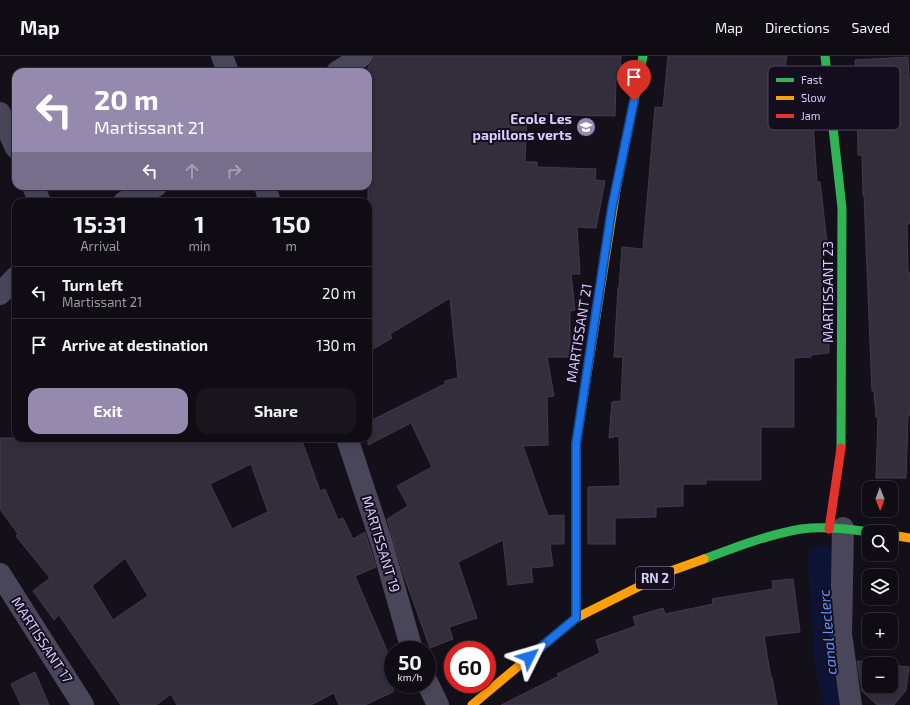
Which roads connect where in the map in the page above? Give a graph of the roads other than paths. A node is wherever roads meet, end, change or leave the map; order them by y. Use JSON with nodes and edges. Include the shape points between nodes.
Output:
{"nodes":[{"id":1,"x":222,"y":56,"type":"edge"},
{"id":2,"x":362,"y":56,"type":"edge"},
{"id":3,"x":642,"y":56,"type":"edge"},
{"id":4,"x":825,"y":56,"type":"edge"},
{"id":5,"x":826,"y":66,"type":"edge"},
{"id":6,"x":226,"y":68,"type":"edge"},
{"id":7,"x":343,"y":68,"type":"edge"},
{"id":8,"x":0,"y":113,"type":"edge"},
{"id":9,"x":833,"y":130,"type":"edge"},
{"id":10,"x":12,"y":139,"type":"edge"},
{"id":11,"x":148,"y":190,"type":"edge"},
{"id":12,"x":132,"y":198,"type":"edge"},
{"id":13,"x":12,"y":282,"type":"edge"},
{"id":14,"x":0,"y":294,"type":"edge"},
{"id":15,"x":348,"y":442,"type":"edge"},
{"id":16,"x":836,"y":528,"type":"junction"},
{"id":17,"x":862,"y":531,"type":"edge"},
{"id":18,"x":898,"y":536,"type":"edge"},
{"id":19,"x":910,"y":538,"type":"edge"},
{"id":20,"x":0,"y":574,"type":"edge"},
{"id":21,"x":576,"y":618,"type":"junction"},
{"id":22,"x":409,"y":641,"type":"edge"},
{"id":23,"x":432,"y":693,"type":"edge"},
{"id":24,"x":84,"y":705,"type":"edge"},
{"id":25,"x":438,"y":705,"type":"edge"},
{"id":26,"x":472,"y":705,"type":"edge"},
{"id":27,"x":851,"y":705,"type":"edge"}],
"edges":[{"from":1,"to":6,"type":"street"},
{"from":2,"to":7,"type":"street"},
{"from":3,"to":21,"type":"street","name":"MARTISSANT 21","via":[[612,207],[576,444]]},
{"from":4,"to":5,"type":"street","name":"MARTISSANT 23"},
{"from":8,"to":10,"type":"street"},
{"from":9,"to":16,"type":"street","name":"MARTISSANT 23","via":[[842,208],[841,446]]},
{"from":11,"to":12,"type":"street"},
{"from":13,"to":14,"type":"street"},
{"from":15,"to":22,"type":"street","name":"MARTISSANT 19","via":[[382,544]]},
{"from":16,"to":17,"type":"street","number":"RN 2"},
{"from":16,"to":21,"type":"street","number":"RN 2","via":[[802,529],[758,539],[668,572]]},
{"from":16,"to":27,"type":"street","via":[[841,634]]},
{"from":18,"to":19,"type":"street"},
{"from":20,"to":24,"type":"street","name":"MARTISSANT 17"},
{"from":21,"to":26,"type":"street","number":"RN 2"},
{"from":23,"to":25,"type":"street"}]}
